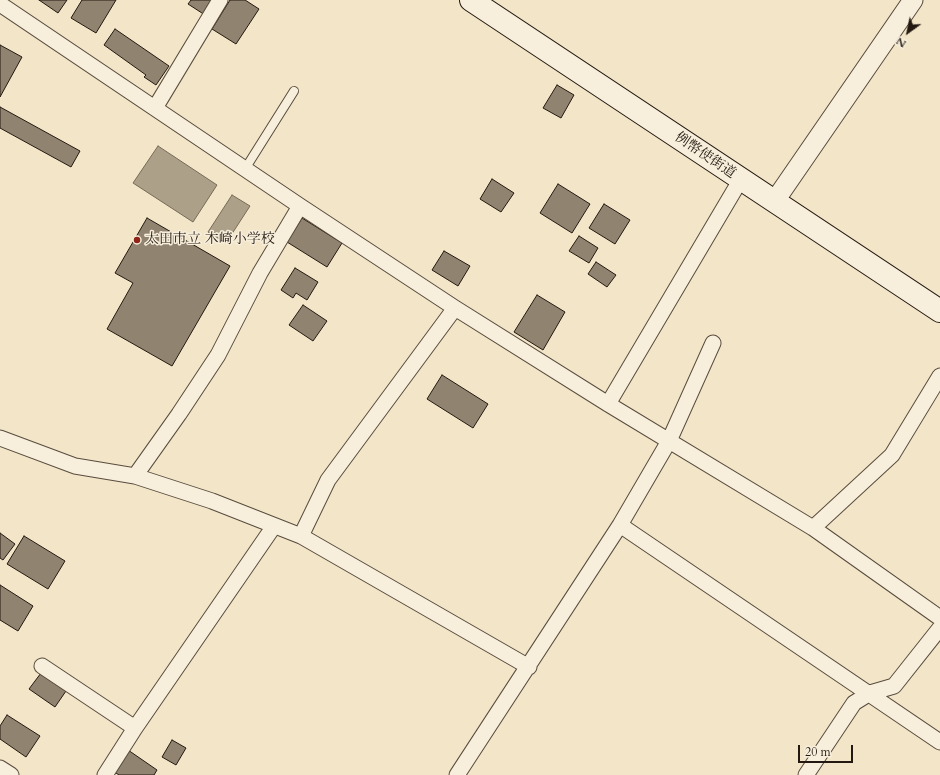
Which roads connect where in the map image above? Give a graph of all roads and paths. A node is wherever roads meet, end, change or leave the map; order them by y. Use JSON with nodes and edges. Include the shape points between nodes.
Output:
{"nodes":[{"id":1,"x":220,"y":0,"type":"edge"},
{"id":2,"x":471,"y":0,"type":"edge"},
{"id":3,"x":913,"y":0,"type":"edge"},
{"id":4,"x":0,"y":4,"type":"edge"},
{"id":5,"x":294,"y":90,"type":"dead end"},
{"id":6,"x":154,"y":108,"type":"junction"},
{"id":7,"x":245,"y":169,"type":"junction"},
{"id":8,"x":741,"y":180,"type":"junction"},
{"id":9,"x":774,"y":202,"type":"junction"},
{"id":10,"x":300,"y":206,"type":"junction"},
{"id":11,"x":455,"y":308,"type":"junction"},
{"id":12,"x":940,"y":311,"type":"edge"},
{"id":13,"x":713,"y":343,"type":"dead end"},
{"id":14,"x":940,"y":376,"type":"edge"},
{"id":15,"x":608,"y":404,"type":"junction"},
{"id":16,"x":0,"y":438,"type":"edge"},
{"id":17,"x":669,"y":441,"type":"junction"},
{"id":18,"x":135,"y":476,"type":"junction"},
{"id":19,"x":620,"y":525,"type":"junction"},
{"id":20,"x":274,"y":526,"type":"junction"},
{"id":21,"x":813,"y":528,"type":"junction"},
{"id":22,"x":301,"y":536,"type":"junction"},
{"id":23,"x":940,"y":618,"type":"edge"},
{"id":24,"x":940,"y":628,"type":"edge"},
{"id":25,"x":42,"y":666,"type":"dead end"},
{"id":26,"x":529,"y":667,"type":"junction"},
{"id":27,"x":870,"y":693,"type":"junction"},
{"id":28,"x":135,"y":728,"type":"junction"},
{"id":29,"x":940,"y":742,"type":"edge"},
{"id":30,"x":0,"y":768,"type":"edge"},
{"id":31,"x":11,"y":775,"type":"edge"},
{"id":32,"x":105,"y":775,"type":"edge"},
{"id":33,"x":457,"y":775,"type":"edge"},
{"id":34,"x":806,"y":775,"type":"edge"}],
"edges":[{"from":1,"to":6,"type":"street"},
{"from":2,"to":8,"type":"main road","name":"例幣使街道"},
{"from":3,"to":9,"type":"street"},
{"from":4,"to":6,"type":"street"},
{"from":5,"to":7,"type":"lane"},
{"from":6,"to":7,"type":"street"},
{"from":7,"to":10,"type":"street"},
{"from":8,"to":9,"type":"main road","name":"例幣使街道"},
{"from":8,"to":15,"type":"street"},
{"from":9,"to":12,"type":"main road","name":"例幣使街道"},
{"from":10,"to":11,"type":"street"},
{"from":10,"to":18,"type":"street","via":[[260,273],[218,355]]},
{"from":11,"to":15,"type":"street"},
{"from":11,"to":22,"type":"street","via":[[328,480]]},
{"from":13,"to":17,"type":"street"},
{"from":14,"to":21,"type":"street","via":[[892,455]]},
{"from":15,"to":17,"type":"street"},
{"from":16,"to":18,"type":"street","via":[[75,466]]},
{"from":17,"to":19,"type":"street"},
{"from":17,"to":21,"type":"street"},
{"from":18,"to":20,"type":"street","via":[[212,501]]},
{"from":19,"to":26,"type":"street"},
{"from":19,"to":27,"type":"street"},
{"from":20,"to":22,"type":"street"},
{"from":20,"to":28,"type":"street"},
{"from":21,"to":23,"type":"street"},
{"from":22,"to":26,"type":"street"},
{"from":24,"to":27,"type":"street","via":[[894,686]]},
{"from":25,"to":28,"type":"street"},
{"from":26,"to":33,"type":"street"},
{"from":27,"to":29,"type":"street"},
{"from":27,"to":34,"type":"street","via":[[854,703]]},
{"from":28,"to":32,"type":"street"},
{"from":30,"to":31,"type":"street"}]}
